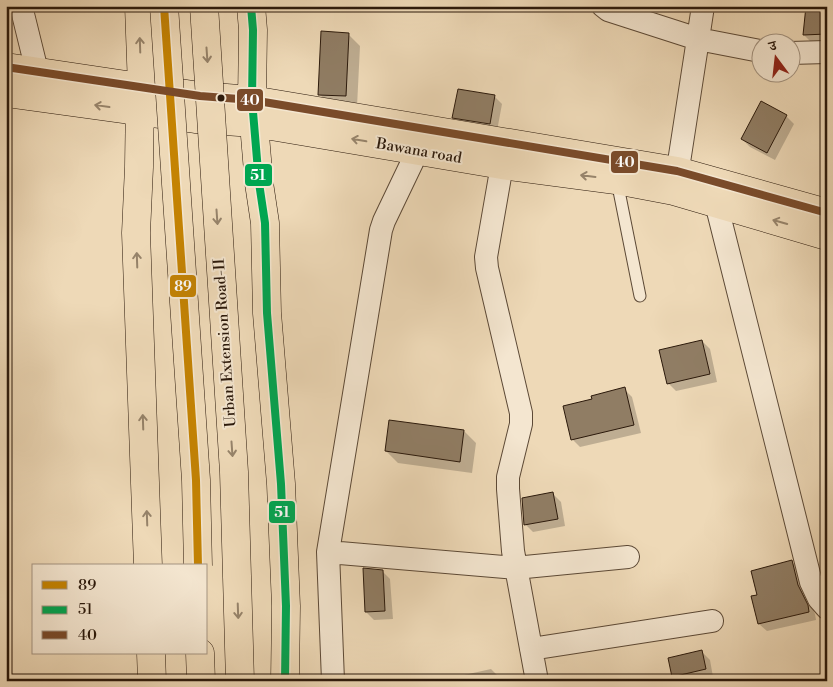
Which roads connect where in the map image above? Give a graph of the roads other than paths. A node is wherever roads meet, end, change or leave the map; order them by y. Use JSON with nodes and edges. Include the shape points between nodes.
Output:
{"nodes":[{"id":1,"x":21,"y":6,"type":"edge"},
{"id":2,"x":139,"y":6,"type":"edge"},
{"id":3,"x":164,"y":6,"type":"edge"},
{"id":4,"x":204,"y":6,"type":"edge"},
{"id":5,"x":251,"y":6,"type":"edge"},
{"id":6,"x":603,"y":6,"type":"edge"},
{"id":7,"x":702,"y":6,"type":"edge"},
{"id":8,"x":698,"y":39,"type":"junction"},
{"id":9,"x":750,"y":49,"type":"edge"},
{"id":10,"x":827,"y":52,"type":"edge"},
{"id":11,"x":800,"y":53,"type":"edge"},
{"id":12,"x":6,"y":67,"type":"edge"},
{"id":13,"x":37,"y":71,"type":"junction"},
{"id":14,"x":6,"y":93,"type":"edge"},
{"id":15,"x":141,"y":99,"type":"junction"},
{"id":16,"x":253,"y":111,"type":"junction"},
{"id":17,"x":418,"y":150,"type":"junction"},
{"id":18,"x":502,"y":165,"type":"junction"},
{"id":19,"x":616,"y":180,"type":"junction"},
{"id":20,"x":675,"y":181,"type":"junction"},
{"id":21,"x":716,"y":203,"type":"junction"},
{"id":22,"x":827,"y":213,"type":"edge"},
{"id":23,"x":827,"y":236,"type":"edge"},
{"id":24,"x":640,"y":296,"type":"dead end"},
{"id":25,"x":328,"y":552,"type":"junction"},
{"id":26,"x":628,"y":557,"type":"dead end"},
{"id":27,"x":148,"y":564,"type":"edge"},
{"id":28,"x":198,"y":564,"type":"edge"},
{"id":29,"x":515,"y":568,"type":"junction"},
{"id":30,"x":827,"y":608,"type":"edge"},
{"id":31,"x":712,"y":621,"type":"dead end"},
{"id":32,"x":531,"y":650,"type":"junction"},
{"id":33,"x":151,"y":654,"type":"edge"},
{"id":34,"x":200,"y":654,"type":"edge"},
{"id":35,"x":152,"y":681,"type":"edge"},
{"id":36,"x":201,"y":681,"type":"edge"},
{"id":37,"x":240,"y":681,"type":"edge"},
{"id":38,"x":285,"y":681,"type":"edge"},
{"id":39,"x":333,"y":681,"type":"edge"},
{"id":40,"x":538,"y":681,"type":"edge"}],
"edges":[{"from":1,"to":13,"type":"street"},
{"from":15,"to":2,"type":"main road","one_way":true},
{"from":3,"to":28,"type":"main road","bridge":true,"via":[[196,480]]},
{"from":4,"to":37,"type":"main road","name":"Urban Extension Road-II","one_way":true,"bridge":true,"via":[[234,472]]},
{"from":5,"to":16,"type":"main road"},
{"from":6,"to":8,"type":"street"},
{"from":7,"to":8,"type":"street"},
{"from":8,"to":9,"type":"street"},
{"from":8,"to":20,"type":"street"},
{"from":10,"to":11,"type":"street"},
{"from":12,"to":13,"type":"main road","name":"Bawana road"},
{"from":13,"to":15,"type":"main road","name":"Bawana road"},
{"from":15,"to":14,"type":"main road","name":"Bawana road","one_way":true},
{"from":15,"to":16,"type":"main road","name":"Bawana road","via":[[195,119]]},
{"from":27,"to":15,"type":"main road","one_way":true,"via":[[136,232]]},
{"from":17,"to":16,"type":"main road","name":"Bawana road","one_way":true},
{"from":16,"to":20,"type":"main road","name":"Bawana road"},
{"from":16,"to":38,"type":"main road","via":[[265,223],[267,313],[281,484],[286,606]]},
{"from":17,"to":18,"type":"main road","name":"Bawana road"},
{"from":17,"to":25,"type":"street","via":[[381,230]]},
{"from":19,"to":18,"type":"main road","name":"Bawana road","one_way":true},
{"from":18,"to":29,"type":"street","via":[[486,257],[521,412],[508,477]]},
{"from":19,"to":20,"type":"main road","name":"Bawana road"},
{"from":19,"to":24,"type":"lane"},
{"from":20,"to":21,"type":"main road","name":"Bawana road"},
{"from":20,"to":22,"type":"main road","name":"Bawana road"},
{"from":23,"to":21,"type":"main road","name":"Bawana road","one_way":true},
{"from":21,"to":30,"type":"street","via":[[811,582]]},
{"from":25,"to":29,"type":"street"},
{"from":25,"to":39,"type":"street"},
{"from":26,"to":29,"type":"street"},
{"from":29,"to":32,"type":"street"},
{"from":31,"to":32,"type":"street"},
{"from":32,"to":40,"type":"street"},
{"from":33,"to":35,"type":"main road"},
{"from":34,"to":36,"type":"main road"}]}
